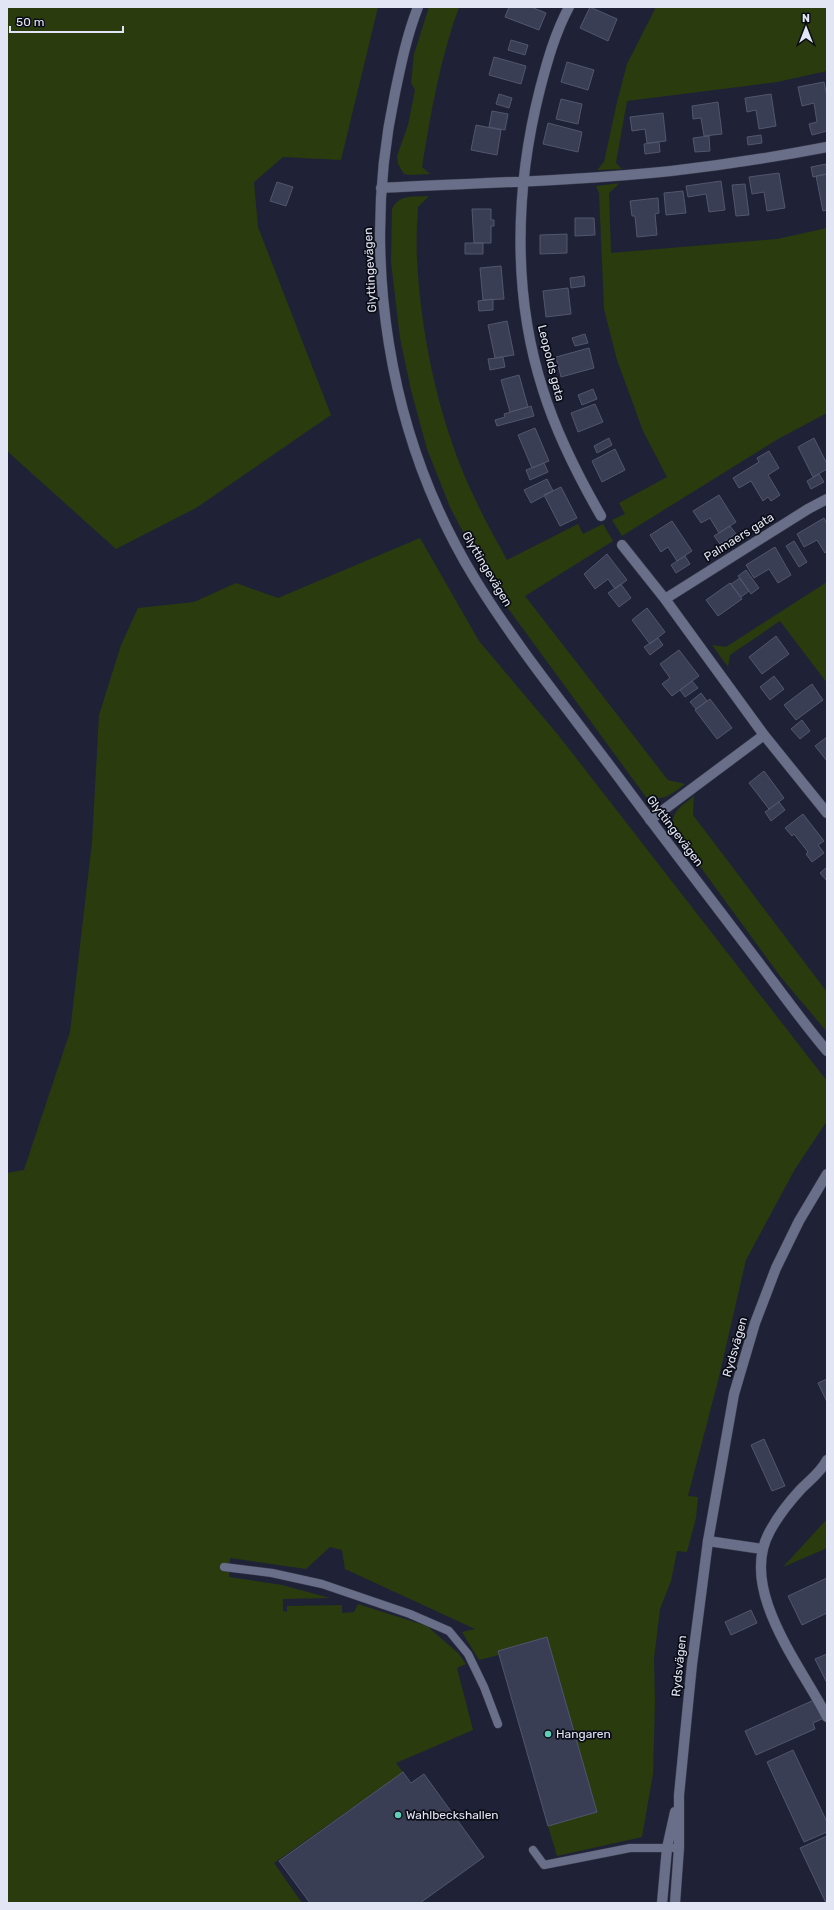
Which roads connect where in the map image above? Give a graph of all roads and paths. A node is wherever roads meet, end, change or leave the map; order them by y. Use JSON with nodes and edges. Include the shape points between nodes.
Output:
{"nodes":[{"id":1,"x":418,"y":7,"type":"edge"},
{"id":2,"x":569,"y":7,"type":"edge"},
{"id":3,"x":827,"y":147,"type":"edge"},
{"id":4,"x":522,"y":180,"type":"junction"},
{"id":5,"x":380,"y":188,"type":"junction"},
{"id":6,"x":827,"y":499,"type":"edge"},
{"id":7,"x":601,"y":516,"type":"dead end"},
{"id":8,"x":622,"y":546,"type":"dead end"},
{"id":9,"x":665,"y":599,"type":"junction"},
{"id":10,"x":764,"y":735,"type":"junction"},
{"id":11,"x":827,"y":813,"type":"edge"},
{"id":12,"x":650,"y":820,"type":"junction"},
{"id":13,"x":827,"y":1051,"type":"edge"},
{"id":14,"x":827,"y":1174,"type":"edge"},
{"id":15,"x":827,"y":1460,"type":"edge"},
{"id":16,"x":708,"y":1541,"type":"junction"},
{"id":17,"x":762,"y":1549,"type":"junction"},
{"id":18,"x":224,"y":1567,"type":"dead end"},
{"id":19,"x":827,"y":1717,"type":"edge"},
{"id":20,"x":498,"y":1724,"type":"dead end"},
{"id":21,"x":679,"y":1795,"type":"junction"},
{"id":22,"x":667,"y":1848,"type":"junction"},
{"id":23,"x":679,"y":1848,"type":"junction"},
{"id":24,"x":533,"y":1850,"type":"dead end"},
{"id":25,"x":662,"y":1903,"type":"edge"},
{"id":26,"x":675,"y":1903,"type":"edge"}],
"edges":[{"from":1,"to":5,"type":"street","name":"Glyttingevägen","via":[[412,21],[389,120]]},
{"from":2,"to":4,"type":"street","name":"Leopolds gata","via":[[546,67],[532,119]]},
{"from":3,"to":4,"type":"street","via":[[670,171]]},
{"from":4,"to":5,"type":"street"},
{"from":4,"to":7,"type":"street","name":"Leopolds gata","via":[[521,253],[530,338],[543,390],[560,436],[578,477]]},
{"from":5,"to":12,"type":"street","name":"Glyttingevägen","via":[[380,257],[386,326],[392,361],[415,451],[431,492],[475,579],[529,657]]},
{"from":6,"to":9,"type":"street","name":"Palmaers gata"},
{"from":8,"to":9,"type":"street"},
{"from":9,"to":10,"type":"street"},
{"from":10,"to":11,"type":"street"},
{"from":10,"to":12,"type":"street"},
{"from":12,"to":13,"type":"street","name":"Glyttingevägen"},
{"from":14,"to":16,"type":"street","name":"Rydsvägen","via":[[799,1220],[776,1268],[755,1323],[734,1394]]},
{"from":15,"to":17,"type":"street","via":[[779,1516]]},
{"from":16,"to":17,"type":"street"},
{"from":16,"to":21,"type":"street","name":"Rydsvägen"},
{"from":17,"to":19,"type":"street","via":[[762,1579],[768,1604],[793,1660],[814,1691]]},
{"from":18,"to":20,"type":"lane","via":[[272,1573],[322,1584],[410,1614],[449,1631],[468,1654]]},
{"from":21,"to":22,"type":"street","name":"Rydsvägen"},
{"from":21,"to":23,"type":"street","name":"Rydsvägen"},
{"from":22,"to":23,"type":"lane"},
{"from":22,"to":24,"type":"lane","via":[[630,1848],[544,1865]]},
{"from":22,"to":25,"type":"street","name":"Rydsvägen"},
{"from":23,"to":26,"type":"street","name":"Rydsvägen"}]}
